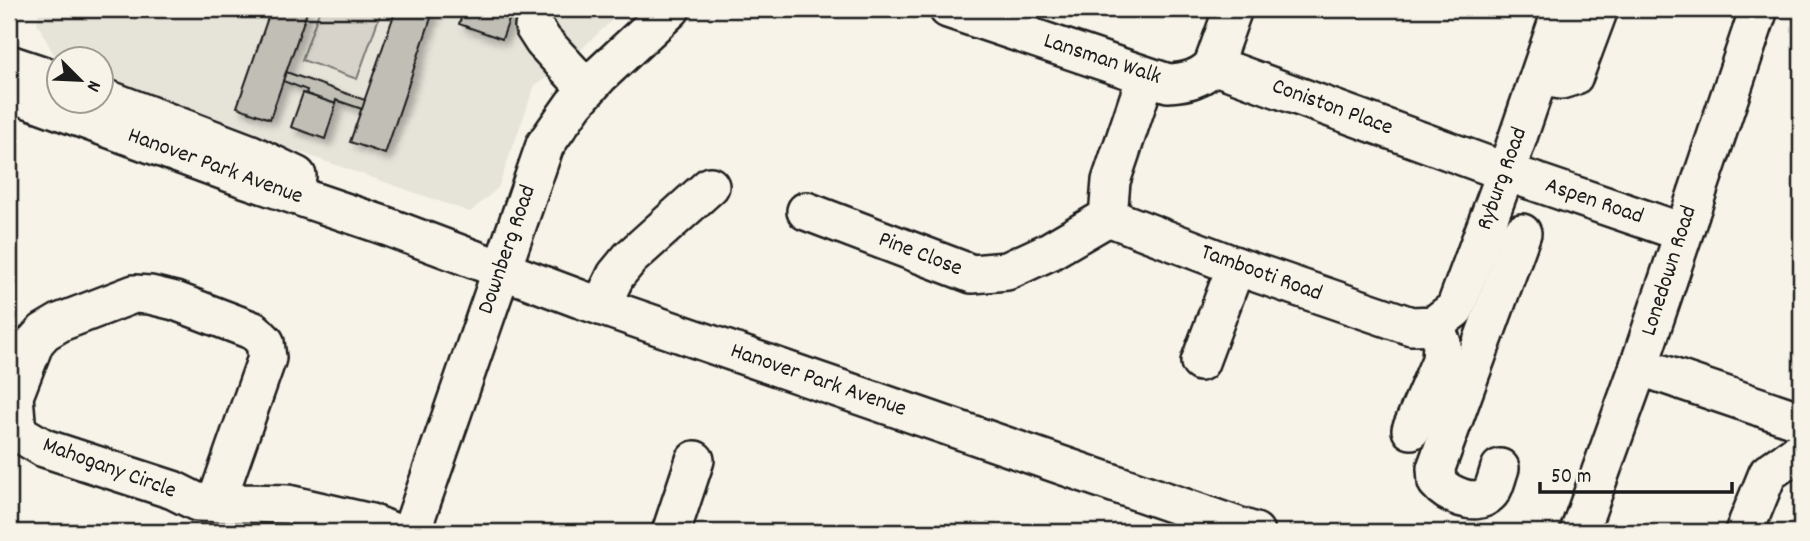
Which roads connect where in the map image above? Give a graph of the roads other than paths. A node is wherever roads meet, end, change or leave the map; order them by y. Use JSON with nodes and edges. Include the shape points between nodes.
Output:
{"nodes":[{"id":1,"x":671,"y":9,"type":"edge"},
{"id":2,"x":948,"y":9,"type":"edge"},
{"id":3,"x":1233,"y":9,"type":"edge"},
{"id":4,"x":1562,"y":9,"type":"edge"},
{"id":5,"x":1599,"y":9,"type":"edge"},
{"id":6,"x":1759,"y":9,"type":"edge"},
{"id":7,"x":534,"y":27,"type":"dead end"},
{"id":8,"x":9,"y":64,"type":"edge"},
{"id":9,"x":1213,"y":65,"type":"junction"},
{"id":10,"x":46,"y":76,"type":"edge"},
{"id":11,"x":1146,"y":77,"type":"junction"},
{"id":12,"x":1539,"y":77,"type":"junction"},
{"id":13,"x":587,"y":89,"type":"junction"},
{"id":14,"x":9,"y":92,"type":"edge"},
{"id":15,"x":116,"y":102,"type":"edge"},
{"id":16,"x":1506,"y":172,"type":"junction"},
{"id":17,"x":710,"y":186,"type":"dead end"},
{"id":18,"x":806,"y":211,"type":"dead end"},
{"id":19,"x":1108,"y":217,"type":"junction"},
{"id":20,"x":383,"y":225,"type":"junction"},
{"id":21,"x":1682,"y":232,"type":"junction"},
{"id":22,"x":1522,"y":233,"type":"dead end"},
{"id":23,"x":1236,"y":266,"type":"junction"},
{"id":24,"x":501,"y":270,"type":"junction"},
{"id":25,"x":1466,"y":280,"type":"junction"},
{"id":26,"x":1501,"y":292,"type":"junction"},
{"id":27,"x":601,"y":306,"type":"junction"},
{"id":28,"x":1434,"y":325,"type":"junction"},
{"id":29,"x":1200,"y":362,"type":"dead end"},
{"id":30,"x":1639,"y":366,"type":"junction"},
{"id":31,"x":1801,"y":421,"type":"edge"},
{"id":32,"x":1411,"y":430,"type":"dead end"},
{"id":33,"x":1801,"y":450,"type":"edge"},
{"id":34,"x":695,"y":460,"type":"dead end"},
{"id":35,"x":1500,"y":468,"type":"dead end"},
{"id":36,"x":216,"y":503,"type":"junction"},
{"id":37,"x":393,"y":532,"type":"edge"},
{"id":38,"x":411,"y":532,"type":"edge"},
{"id":39,"x":671,"y":532,"type":"edge"},
{"id":40,"x":1255,"y":532,"type":"edge"},
{"id":41,"x":1580,"y":532,"type":"edge"},
{"id":42,"x":1744,"y":532,"type":"edge"}],
"edges":[{"from":1,"to":13,"type":"street","name":"Downberg Road"},
{"from":2,"to":11,"type":"street","name":"Lansman Walk"},
{"from":3,"to":9,"type":"street"},
{"from":4,"to":12,"type":"street","name":"Ryburg Road"},
{"from":5,"to":12,"type":"street","via":[[1574,76],[1562,80]]},
{"from":6,"to":21,"type":"street","name":"Lonedown Road"},
{"from":7,"to":13,"type":"street"},
{"from":8,"to":10,"type":"street"},
{"from":9,"to":11,"type":"street","name":"Lansman Walk","via":[[1191,80],[1168,83]]},
{"from":9,"to":16,"type":"street","name":"Coniston Place"},
{"from":11,"to":19,"type":"street","via":[[1111,181]]},
{"from":12,"to":16,"type":"street","name":"Ryburg Road"},
{"from":13,"to":24,"type":"street","name":"Downberg Road","via":[[545,145]]},
{"from":14,"to":20,"type":"street","name":"Hanover Park Avenue"},
{"from":15,"to":20,"type":"street","name":"Hanover Park Avenue","via":[[249,152]]},
{"from":16,"to":21,"type":"street","name":"Aspen Road"},
{"from":16,"to":25,"type":"street","name":"Ryburg Road"},
{"from":17,"to":27,"type":"street","via":[[630,258]]},
{"from":18,"to":19,"type":"street","name":"Pine Close","via":[[972,274],[1007,271]]},
{"from":19,"to":23,"type":"street","name":"Tambooti Road"},
{"from":20,"to":24,"type":"street","name":"Hanover Park Avenue"},
{"from":21,"to":30,"type":"street","name":"Lonedown Road"},
{"from":22,"to":26,"type":"street","name":"Ryburg Road"},
{"from":23,"to":28,"type":"street","name":"Tambooti Road","via":[[1411,326]]},
{"from":23,"to":29,"type":"street"},
{"from":24,"to":27,"type":"street","name":"Hanover Park Avenue"},
{"from":24,"to":38,"type":"street","name":"Downberg Road"},
{"from":25,"to":26,"type":"street"},
{"from":25,"to":28,"type":"street","name":"Ryburg Road","via":[[1455,309]]},
{"from":26,"to":35,"type":"street","name":"Ryburg Road","via":[[1436,468],[1437,482],[1447,492],[1479,499],[1488,496]]},
{"from":27,"to":40,"type":"street","name":"Hanover Park Avenue"},
{"from":28,"to":32,"type":"street","via":[[1442,343],[1441,360]]},
{"from":30,"to":31,"type":"street"},
{"from":30,"to":41,"type":"street","name":"Lonedown Road"},
{"from":33,"to":42,"type":"street","via":[[1768,472]]},
{"from":34,"to":39,"type":"street"},
{"from":36,"to":36,"type":"street","name":"Mahogany Circle","via":[[267,358],[265,342],[254,331],[175,301],[134,294],[44,332],[35,342],[14,396],[17,432],[44,448],[197,502]]},
{"from":36,"to":37,"type":"street","name":"Mahogany Circle","via":[[288,504]]}]}
